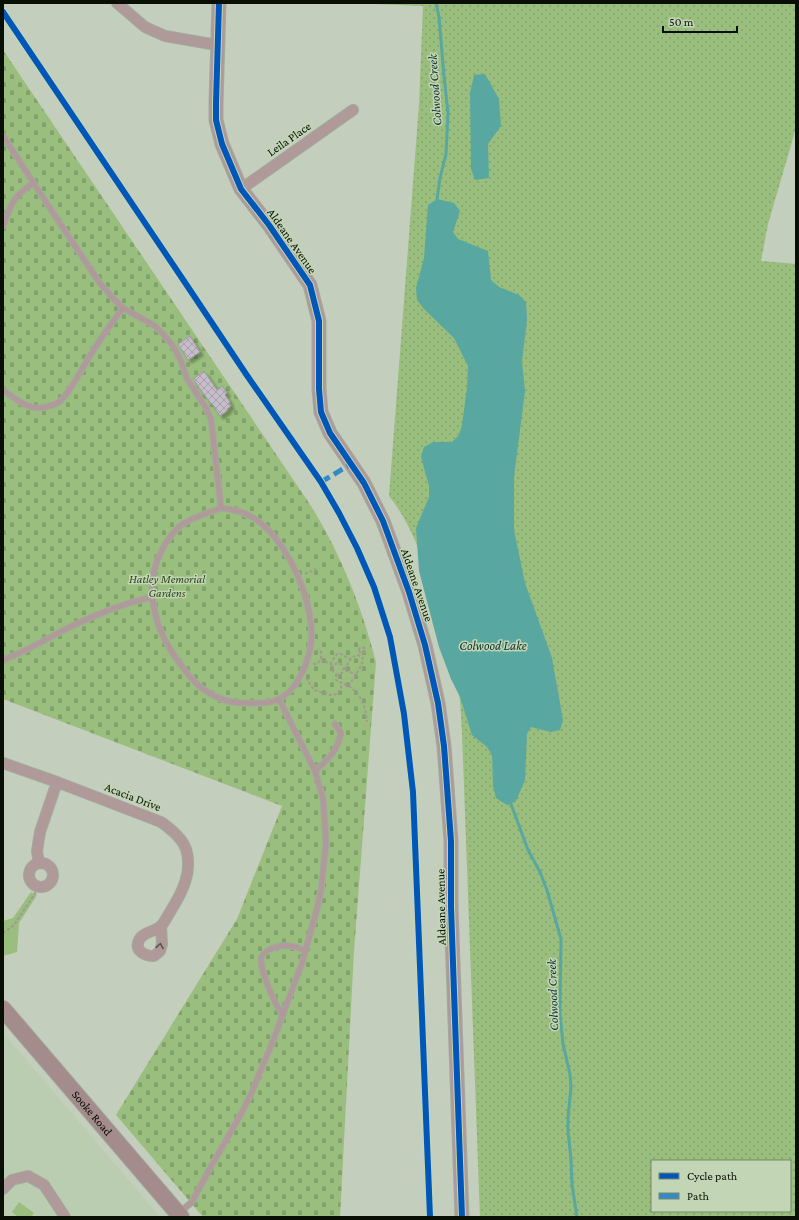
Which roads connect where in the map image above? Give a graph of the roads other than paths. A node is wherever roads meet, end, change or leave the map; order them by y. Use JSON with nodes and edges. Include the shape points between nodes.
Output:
{"nodes":[{"id":1,"x":117,"y":3,"type":"edge"},
{"id":2,"x":219,"y":3,"type":"edge"},
{"id":3,"x":218,"y":44,"type":"junction"},
{"id":4,"x":353,"y":110,"type":"dead end"},
{"id":5,"x":3,"y":136,"type":"edge"},
{"id":6,"x":33,"y":183,"type":"junction"},
{"id":7,"x":241,"y":189,"type":"junction"},
{"id":8,"x":3,"y":226,"type":"edge"},
{"id":9,"x":123,"y":308,"type":"junction"},
{"id":10,"x":3,"y":390,"type":"edge"},
{"id":11,"x":221,"y":508,"type":"junction"},
{"id":12,"x":152,"y":597,"type":"junction"},
{"id":13,"x":3,"y":660,"type":"edge"},
{"id":14,"x":278,"y":699,"type":"junction"},
{"id":15,"x":335,"y":724,"type":"dead end"},
{"id":16,"x":3,"y":763,"type":"edge"},
{"id":17,"x":316,"y":771,"type":"junction"},
{"id":18,"x":57,"y":782,"type":"junction"},
{"id":19,"x":39,"y":863,"type":"junction"},
{"id":20,"x":161,"y":927,"type":"dead end"},
{"id":21,"x":305,"y":951,"type":"junction"},
{"id":22,"x":3,"y":1009,"type":"edge"},
{"id":23,"x":282,"y":1014,"type":"junction"},
{"id":24,"x":3,"y":1189,"type":"edge"},
{"id":25,"x":179,"y":1216,"type":"edge"},
{"id":26,"x":65,"y":1217,"type":"edge"},
{"id":27,"x":462,"y":1217,"type":"edge"}],
"edges":[{"from":1,"to":3,"type":"street","via":[[145,28],[165,36]]},
{"from":2,"to":3,"type":"street","name":"Aldeane Avenue"},
{"from":3,"to":7,"type":"street","name":"Aldeane Avenue","via":[[216,120],[222,144]]},
{"from":4,"to":7,"type":"street","name":"Leila Place"},
{"from":5,"to":6,"type":"lane"},
{"from":6,"to":8,"type":"lane","via":[[15,198]]},
{"from":6,"to":9,"type":"lane","via":[[110,296]]},
{"from":7,"to":27,"type":"street","name":"Aldeane Avenue","via":[[310,285],[319,322],[321,412],[330,433],[364,484],[383,521],[409,592],[425,645],[438,703],[448,787],[451,841]]},
{"from":9,"to":10,"type":"lane","via":[[59,401],[51,406],[30,407]]},
{"from":9,"to":11,"type":"lane","via":[[154,326],[164,335],[173,346],[187,379],[206,408],[211,419]]},
{"from":11,"to":12,"type":"lane","via":[[191,520],[171,535],[158,558],[152,583]]},
{"from":11,"to":14,"type":"lane","via":[[250,516],[263,525],[274,535],[299,577],[311,626],[310,648],[302,674],[289,692]]},
{"from":12,"to":13,"type":"lane","via":[[96,615]]},
{"from":12,"to":14,"type":"lane","via":[[154,613],[166,643],[185,671],[206,691],[227,701],[239,703],[263,703]]},
{"from":14,"to":17,"type":"lane"},
{"from":15,"to":17,"type":"lane","via":[[341,733],[339,743]]},
{"from":16,"to":18,"type":"street","name":"Acacia Drive"},
{"from":17,"to":21,"type":"lane","via":[[323,798],[326,843],[321,890]]},
{"from":18,"to":19,"type":"street","via":[[40,832],[37,851]]},
{"from":18,"to":20,"type":"street","name":"Acacia Drive","via":[[162,822],[175,833],[185,849],[188,866],[186,884]]},
{"from":19,"to":19,"type":"street","via":[[44,863],[52,870],[52,881],[44,887],[33,885],[30,880],[30,869]]},
{"from":21,"to":23,"type":"lane"},
{"from":21,"to":23,"type":"lane","via":[[292,946],[282,946],[267,951],[261,958],[271,995]]},
{"from":22,"to":25,"type":"main road","name":"Sooke Road"},
{"from":23,"to":25,"type":"lane","via":[[242,1114],[192,1202]]},
{"from":24,"to":26,"type":"street","via":[[12,1180],[28,1176],[44,1185]]}]}
